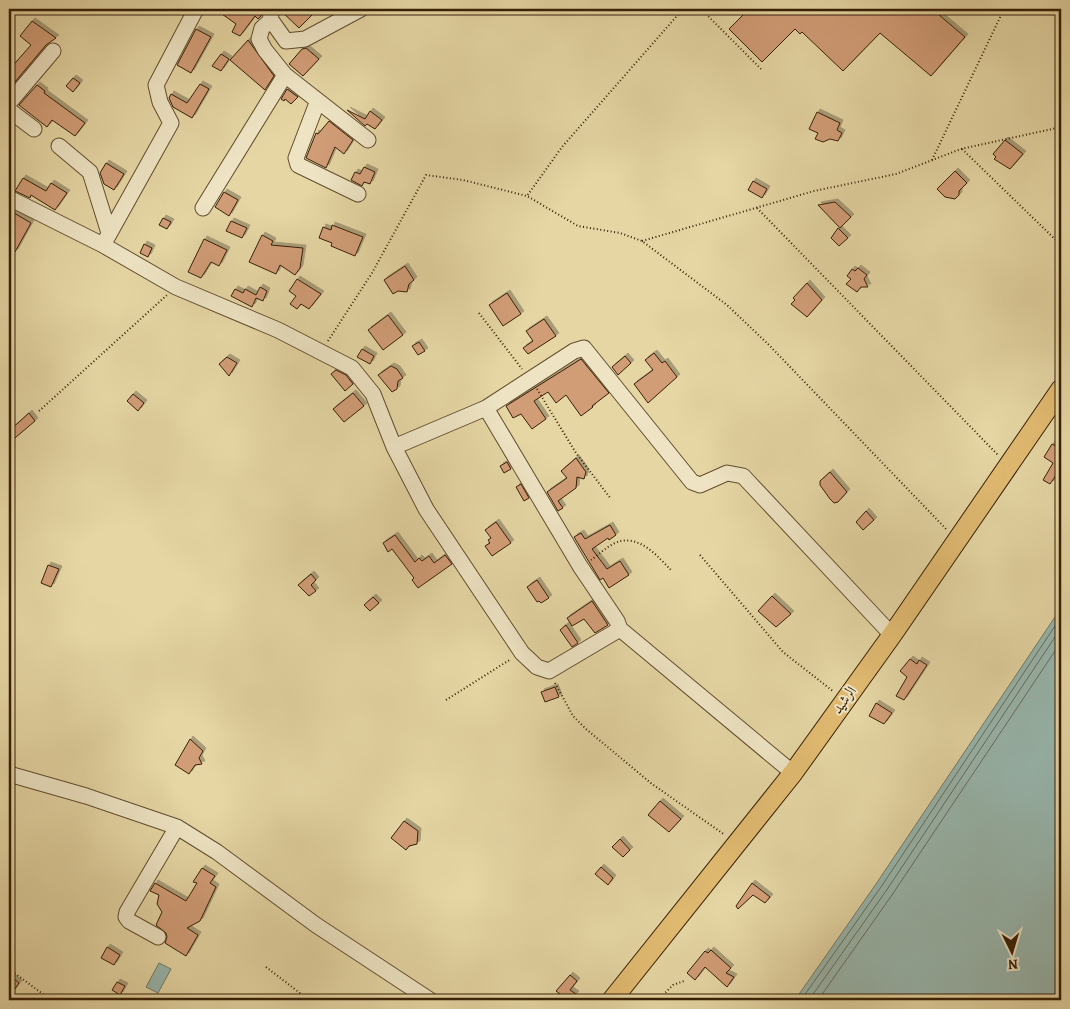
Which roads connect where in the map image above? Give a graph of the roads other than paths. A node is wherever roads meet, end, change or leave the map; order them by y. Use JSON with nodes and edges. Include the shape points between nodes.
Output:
{"nodes":[{"id":1,"x":196,"y":9,"type":"edge"},
{"id":2,"x":361,"y":9,"type":"edge"},
{"id":3,"x":271,"y":14,"type":"edge"},
{"id":4,"x":53,"y":51,"type":"dead end"},
{"id":5,"x":285,"y":75,"type":"junction"},
{"id":6,"x":9,"y":103,"type":"edge"},
{"id":7,"x":317,"y":103,"type":"junction"},
{"id":8,"x":9,"y":110,"type":"edge"},
{"id":9,"x":34,"y":128,"type":"dead end"},
{"id":10,"x":368,"y":140,"type":"dead end"},
{"id":11,"x":58,"y":146,"type":"dead end"},
{"id":12,"x":358,"y":194,"type":"dead end"},
{"id":13,"x":9,"y":198,"type":"edge"},
{"id":14,"x":203,"y":208,"type":"dead end"},
{"id":15,"x":106,"y":239,"type":"junction"},
{"id":16,"x":1061,"y":389,"type":"edge"},
{"id":17,"x":486,"y":408,"type":"junction"},
{"id":18,"x":394,"y":447,"type":"junction"},
{"id":19,"x":620,"y":629,"type":"junction"},
{"id":20,"x":892,"y":635,"type":"junction"},
{"id":21,"x":793,"y":773,"type":"junction"},
{"id":22,"x":9,"y":774,"type":"edge"},
{"id":23,"x":177,"y":827,"type":"junction"},
{"id":24,"x":158,"y":937,"type":"dead end"},
{"id":25,"x":430,"y":1000,"type":"edge"},
{"id":26,"x":612,"y":1000,"type":"edge"}],
"edges":[{"from":1,"to":15,"type":"street","via":[[156,85],[160,102],[171,123]]},
{"from":2,"to":3,"type":"street","via":[[297,41],[286,41]]},
{"from":3,"to":5,"type":"street","via":[[259,39]]},
{"from":4,"to":6,"type":"street"},
{"from":5,"to":7,"type":"street"},
{"from":5,"to":14,"type":"street"},
{"from":7,"to":10,"type":"street"},
{"from":7,"to":12,"type":"street","via":[[296,158],[298,165]]},
{"from":8,"to":9,"type":"street"},
{"from":11,"to":15,"type":"street","via":[[90,172]]},
{"from":13,"to":15,"type":"street"},
{"from":15,"to":18,"type":"street","via":[[176,287],[278,330],[352,368],[373,394]]},
{"from":16,"to":20,"type":"main road","name":"الرشيد"},
{"from":17,"to":18,"type":"street"},
{"from":17,"to":19,"type":"street"},
{"from":17,"to":20,"type":"street","via":[[574,351],[584,348],[692,482],[700,485],[727,473],[743,476]]},
{"from":18,"to":19,"type":"street","via":[[426,509],[522,653],[537,667],[549,672]]},
{"from":19,"to":21,"type":"street"},
{"from":20,"to":21,"type":"main road","name":"الرشيد"},
{"from":21,"to":26,"type":"main road","name":"الرشيد"},
{"from":22,"to":23,"type":"street"},
{"from":23,"to":24,"type":"street","via":[[126,917]]},
{"from":23,"to":25,"type":"street"}]}
